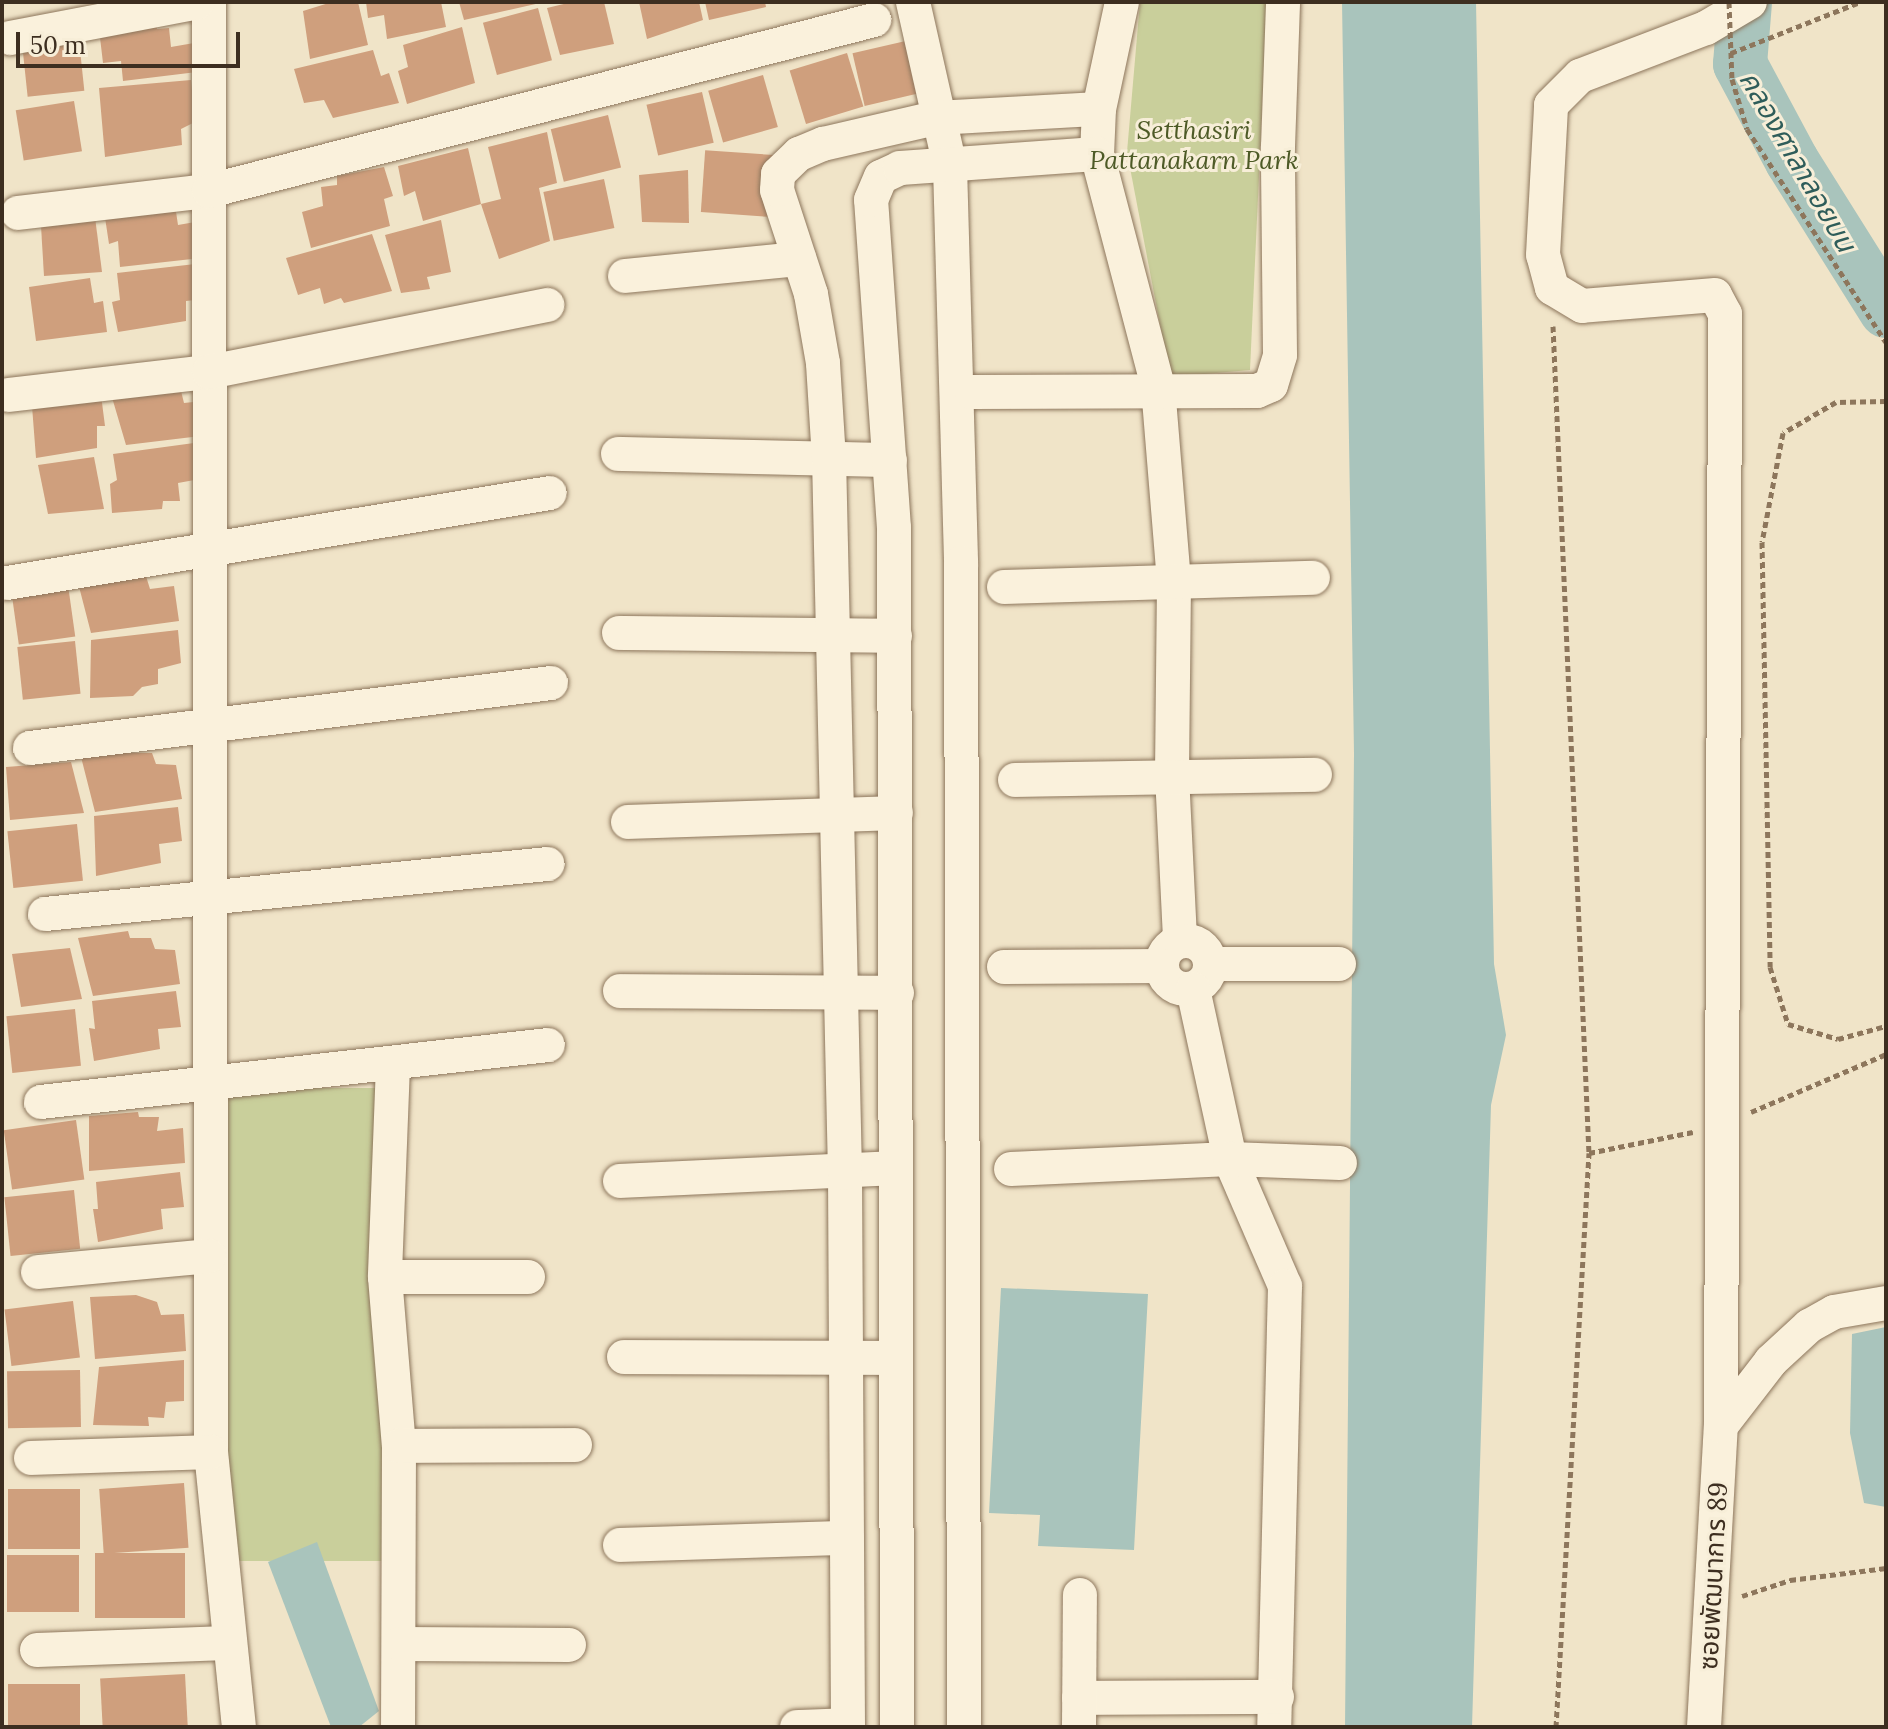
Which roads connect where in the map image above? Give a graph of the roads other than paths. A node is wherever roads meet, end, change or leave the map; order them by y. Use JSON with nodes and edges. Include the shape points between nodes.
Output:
{"nodes":[{"id":1,"x":198,"y":2,"type":"edge"},
{"id":2,"x":209,"y":2,"type":"edge"},
{"id":3,"x":913,"y":2,"type":"edge"},
{"id":4,"x":1122,"y":2,"type":"edge"},
{"id":5,"x":1283,"y":2,"type":"edge"},
{"id":6,"x":1736,"y":6,"type":"edge"},
{"id":7,"x":874,"y":20,"type":"dead end"},
{"id":8,"x":10,"y":38,"type":"dead end"},
{"id":9,"x":1099,"y":109,"type":"junction"},
{"id":10,"x":936,"y":118,"type":"junction"},
{"id":11,"x":1097,"y":154,"type":"junction"},
{"id":12,"x":950,"y":166,"type":"junction"},
{"id":13,"x":209,"y":191,"type":"junction"},
{"id":14,"x":18,"y":213,"type":"dead end"},
{"id":15,"x":799,"y":259,"type":"junction"},
{"id":16,"x":625,"y":276,"type":"dead end"},
{"id":17,"x":547,"y":305,"type":"dead end"},
{"id":18,"x":209,"y":372,"type":"junction"},
{"id":19,"x":1158,"y":387,"type":"junction"},
{"id":20,"x":972,"y":392,"type":"dead end"},
{"id":21,"x":9,"y":395,"type":"dead end"},
{"id":22,"x":618,"y":454,"type":"dead end"},
{"id":23,"x":829,"y":459,"type":"junction"},
{"id":24,"x":890,"y":460,"type":"junction"},
{"id":25,"x":550,"y":493,"type":"dead end"},
{"id":26,"x":208,"y":553,"type":"junction"},
{"id":27,"x":1313,"y":578,"type":"dead end"},
{"id":28,"x":7,"y":583,"type":"dead end"},
{"id":29,"x":1174,"y":583,"type":"junction"},
{"id":30,"x":1004,"y":587,"type":"dead end"},
{"id":31,"x":619,"y":633,"type":"dead end"},
{"id":32,"x":833,"y":635,"type":"junction"},
{"id":33,"x":895,"y":636,"type":"junction"},
{"id":34,"x":551,"y":683,"type":"dead end"},
{"id":35,"x":208,"y":728,"type":"junction"},
{"id":36,"x":30,"y":748,"type":"dead end"},
{"id":37,"x":1172,"y":775,"type":"junction"},
{"id":38,"x":1315,"y":775,"type":"dead end"},
{"id":39,"x":1015,"y":780,"type":"dead end"},
{"id":40,"x":896,"y":813,"type":"junction"},
{"id":41,"x":839,"y":816,"type":"junction"},
{"id":42,"x":628,"y":822,"type":"dead end"},
{"id":43,"x":548,"y":864,"type":"dead end"},
{"id":44,"x":212,"y":894,"type":"junction"},
{"id":45,"x":45,"y":914,"type":"dead end"},
{"id":46,"x":1171,"y":954,"type":"junction"},
{"id":47,"x":1339,"y":964,"type":"dead end"},
{"id":48,"x":1004,"y":967,"type":"dead end"},
{"id":49,"x":1202,"y":976,"type":"junction"},
{"id":50,"x":620,"y":991,"type":"dead end"},
{"id":51,"x":897,"y":993,"type":"junction"},
{"id":52,"x":839,"y":995,"type":"junction"},
{"id":53,"x":548,"y":1045,"type":"dead end"},
{"id":54,"x":393,"y":1065,"type":"junction"},
{"id":55,"x":211,"y":1085,"type":"junction"},
{"id":56,"x":41,"y":1102,"type":"dead end"},
{"id":57,"x":1230,"y":1159,"type":"junction"},
{"id":58,"x":1340,"y":1163,"type":"dead end"},
{"id":59,"x":896,"y":1168,"type":"junction"},
{"id":60,"x":1011,"y":1169,"type":"dead end"},
{"id":61,"x":845,"y":1173,"type":"junction"},
{"id":62,"x":620,"y":1181,"type":"dead end"},
{"id":63,"x":209,"y":1256,"type":"junction"},
{"id":64,"x":38,"y":1272,"type":"dead end"},
{"id":65,"x":385,"y":1277,"type":"junction"},
{"id":66,"x":528,"y":1277,"type":"dead end"},
{"id":67,"x":1886,"y":1303,"type":"edge"},
{"id":68,"x":624,"y":1357,"type":"dead end"},
{"id":69,"x":896,"y":1358,"type":"junction"},
{"id":70,"x":843,"y":1359,"type":"junction"},
{"id":71,"x":1721,"y":1426,"type":"junction"},
{"id":72,"x":575,"y":1445,"type":"dead end"},
{"id":73,"x":399,"y":1446,"type":"junction"},
{"id":74,"x":211,"y":1452,"type":"junction"},
{"id":75,"x":31,"y":1458,"type":"dead end"},
{"id":76,"x":847,"y":1538,"type":"junction"},
{"id":77,"x":620,"y":1545,"type":"dead end"},
{"id":78,"x":1080,"y":1595,"type":"dead end"},
{"id":79,"x":227,"y":1643,"type":"junction"},
{"id":80,"x":400,"y":1644,"type":"junction"},
{"id":81,"x":569,"y":1645,"type":"dead end"},
{"id":82,"x":37,"y":1650,"type":"dead end"},
{"id":83,"x":1079,"y":1712,"type":"edge"},
{"id":84,"x":1276,"y":1712,"type":"edge"},
{"id":85,"x":848,"y":1726,"type":"edge"},
{"id":86,"x":239,"y":1727,"type":"edge"},
{"id":87,"x":398,"y":1727,"type":"edge"},
{"id":88,"x":797,"y":1727,"type":"edge"},
{"id":89,"x":897,"y":1727,"type":"edge"},
{"id":90,"x":964,"y":1727,"type":"edge"},
{"id":91,"x":1704,"y":1727,"type":"edge"}],
"edges":[{"from":1,"to":8,"type":"street"},
{"from":2,"to":13,"type":"street"},
{"from":3,"to":10,"type":"street"},
{"from":4,"to":9,"type":"street"},
{"from":5,"to":19,"type":"street","via":[[1276,370],[1271,385],[1257,391]]},
{"from":6,"to":71,"type":"street","name":"ซอยพัฒนาการ 89","via":[[1580,76],[1551,105],[1543,255],[1552,288],[1582,306],[1715,295],[1725,314]]},
{"from":7,"to":13,"type":"street"},
{"from":9,"to":10,"type":"street"},
{"from":9,"to":11,"type":"street"},
{"from":10,"to":12,"type":"street"},
{"from":10,"to":15,"type":"street","via":[[823,144],[799,154],[778,174],[777,190]]},
{"from":11,"to":12,"type":"street"},
{"from":11,"to":19,"type":"street"},
{"from":12,"to":24,"type":"street","via":[[900,168],[881,177],[871,200]]},
{"from":12,"to":90,"type":"street","via":[[961,563]]},
{"from":13,"to":14,"type":"street"},
{"from":13,"to":18,"type":"street"},
{"from":15,"to":16,"type":"street"},
{"from":15,"to":23,"type":"street","via":[[823,363]]},
{"from":17,"to":18,"type":"street"},
{"from":18,"to":21,"type":"street"},
{"from":18,"to":26,"type":"street"},
{"from":19,"to":20,"type":"street"},
{"from":19,"to":29,"type":"street"},
{"from":22,"to":23,"type":"street"},
{"from":23,"to":24,"type":"street"},
{"from":23,"to":32,"type":"street"},
{"from":24,"to":33,"type":"street"},
{"from":25,"to":26,"type":"street"},
{"from":26,"to":28,"type":"street"},
{"from":26,"to":35,"type":"street"},
{"from":27,"to":29,"type":"street"},
{"from":29,"to":30,"type":"street"},
{"from":29,"to":37,"type":"street"},
{"from":31,"to":32,"type":"street"},
{"from":32,"to":33,"type":"street"},
{"from":32,"to":41,"type":"street"},
{"from":33,"to":40,"type":"street"},
{"from":34,"to":35,"type":"street"},
{"from":35,"to":36,"type":"street"},
{"from":35,"to":44,"type":"street"},
{"from":37,"to":38,"type":"street"},
{"from":37,"to":39,"type":"street"},
{"from":37,"to":46,"type":"street"},
{"from":40,"to":41,"type":"street"},
{"from":40,"to":51,"type":"street"},
{"from":41,"to":42,"type":"street"},
{"from":41,"to":52,"type":"street"},
{"from":43,"to":44,"type":"street"},
{"from":44,"to":45,"type":"street"},
{"from":44,"to":55,"type":"street"},
{"from":46,"to":48,"type":"street"},
{"from":46,"to":49,"type":"street","via":[[1201,945]]},
{"from":46,"to":49,"type":"street","via":[[1172,985]]},
{"from":47,"to":49,"type":"street"},
{"from":49,"to":57,"type":"street"},
{"from":50,"to":52,"type":"street"},
{"from":51,"to":52,"type":"street"},
{"from":51,"to":59,"type":"street"},
{"from":52,"to":61,"type":"street"},
{"from":53,"to":54,"type":"street"},
{"from":54,"to":55,"type":"street"},
{"from":54,"to":65,"type":"street"},
{"from":55,"to":56,"type":"street"},
{"from":55,"to":63,"type":"street"},
{"from":57,"to":58,"type":"street"},
{"from":57,"to":60,"type":"street"},
{"from":57,"to":84,"type":"street","via":[[1285,1286]]},
{"from":59,"to":61,"type":"street"},
{"from":59,"to":69,"type":"street"},
{"from":61,"to":62,"type":"street"},
{"from":61,"to":70,"type":"street"},
{"from":63,"to":64,"type":"street"},
{"from":63,"to":74,"type":"street"},
{"from":65,"to":66,"type":"street"},
{"from":65,"to":73,"type":"street"},
{"from":67,"to":71,"type":"street","via":[[1834,1312],[1809,1326],[1771,1361]]},
{"from":68,"to":70,"type":"street"},
{"from":69,"to":70,"type":"street"},
{"from":69,"to":89,"type":"street"},
{"from":70,"to":76,"type":"street"},
{"from":71,"to":91,"type":"street","name":"ซอยพัฒนาการ 89"},
{"from":72,"to":73,"type":"street"},
{"from":73,"to":80,"type":"street"},
{"from":74,"to":75,"type":"street"},
{"from":74,"to":79,"type":"street"},
{"from":76,"to":77,"type":"street"},
{"from":76,"to":85,"type":"street"},
{"from":78,"to":83,"type":"street"},
{"from":79,"to":82,"type":"street"},
{"from":79,"to":86,"type":"street"},
{"from":80,"to":81,"type":"street"},
{"from":80,"to":87,"type":"street"},
{"from":83,"to":84,"type":"street"},
{"from":85,"to":88,"type":"street"}]}
